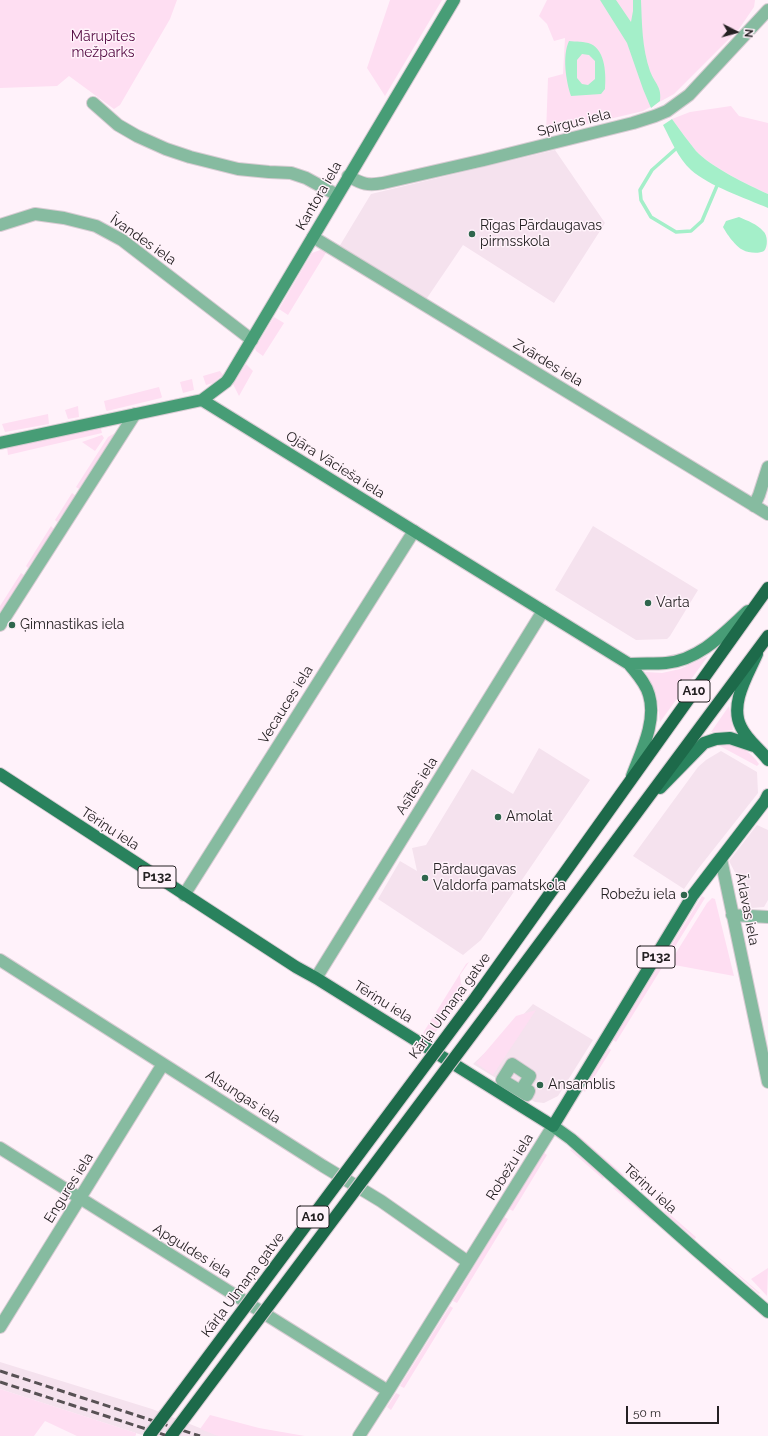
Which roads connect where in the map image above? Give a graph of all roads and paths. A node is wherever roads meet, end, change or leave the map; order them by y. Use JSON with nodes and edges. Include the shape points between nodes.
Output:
{"nodes":[{"id":1,"x":454,"y":0,"type":"edge"},
{"id":2,"x":766,"y":0,"type":"edge"},
{"id":3,"x":768,"y":6,"type":"edge"},
{"id":4,"x":768,"y":10,"type":"edge"},
{"id":5,"x":93,"y":103,"type":"dead end"},
{"id":6,"x":348,"y":176,"type":"junction"},
{"id":7,"x":338,"y":195,"type":"junction"},
{"id":8,"x":0,"y":225,"type":"edge"},
{"id":9,"x":313,"y":237,"type":"junction"},
{"id":10,"x":252,"y":340,"type":"junction"},
{"id":11,"x":202,"y":400,"type":"junction"},
{"id":12,"x":135,"y":414,"type":"junction"},
{"id":13,"x":0,"y":443,"type":"edge"},
{"id":14,"x":768,"y":467,"type":"edge"},
{"id":15,"x":754,"y":506,"type":"junction"},
{"id":16,"x":768,"y":514,"type":"edge"},
{"id":17,"x":414,"y":531,"type":"junction"},
{"id":18,"x":768,"y":588,"type":"edge"},
{"id":19,"x":758,"y":602,"type":"junction"},
{"id":20,"x":543,"y":611,"type":"junction"},
{"id":21,"x":0,"y":625,"type":"edge"},
{"id":22,"x":765,"y":640,"type":"edge"},
{"id":23,"x":629,"y":664,"type":"junction"},
{"id":24,"x":754,"y":746,"type":"junction"},
{"id":25,"x":768,"y":760,"type":"edge"},
{"id":26,"x":0,"y":774,"type":"edge"},
{"id":27,"x":630,"y":781,"type":"junction"},
{"id":28,"x":768,"y":795,"type":"edge"},
{"id":29,"x":641,"y":808,"type":"junction"},
{"id":30,"x":721,"y":859,"type":"junction"},
{"id":31,"x":184,"y":895,"type":"junction"},
{"id":32,"x":732,"y":915,"type":"junction"},
{"id":33,"x":768,"y":917,"type":"edge"},
{"id":34,"x":0,"y":960,"type":"edge"},
{"id":35,"x":316,"y":978,"type":"junction"},
{"id":36,"x":162,"y":1064,"type":"junction"},
{"id":37,"x":768,"y":1082,"type":"edge"},
{"id":38,"x":553,"y":1126,"type":"junction"},
{"id":39,"x":0,"y":1148,"type":"edge"},
{"id":40,"x":80,"y":1198,"type":"junction"},
{"id":41,"x":468,"y":1262,"type":"junction"},
{"id":42,"x":768,"y":1312,"type":"edge"},
{"id":43,"x":0,"y":1327,"type":"edge"},
{"id":44,"x":388,"y":1391,"type":"junction"},
{"id":45,"x":149,"y":1436,"type":"edge"},
{"id":46,"x":171,"y":1436,"type":"edge"},
{"id":47,"x":359,"y":1436,"type":"edge"}],
"edges":[{"from":1,"to":6,"type":"main road","name":"Kantora iela"},
{"from":2,"to":3,"type":"street"},
{"from":4,"to":6,"type":"street","name":"Spirgus iela","via":[[689,95],[655,116],[633,124],[491,159],[383,183],[369,185]]},
{"from":5,"to":7,"type":"street","via":[[118,125],[166,149],[238,169],[291,173]]},
{"from":6,"to":7,"type":"main road","name":"Kantora iela"},
{"from":7,"to":9,"type":"main road","name":"Kantora iela"},
{"from":8,"to":10,"type":"street","name":"Īvandes iela","via":[[35,214],[96,226],[123,241]]},
{"from":9,"to":10,"type":"main road","name":"Kantora iela"},
{"from":9,"to":15,"type":"street","name":"Zvārdes iela"},
{"from":10,"to":11,"type":"main road","name":"Kantora iela","via":[[226,382]]},
{"from":11,"to":12,"type":"main road"},
{"from":11,"to":17,"type":"main road","name":"Ojāra Vācieša iela"},
{"from":12,"to":13,"type":"main road"},
{"from":12,"to":21,"type":"street"},
{"from":14,"to":15,"type":"street"},
{"from":15,"to":16,"type":"street","name":"Zvārdes iela"},
{"from":17,"to":20,"type":"main road","name":"Ojāra Vācieša iela"},
{"from":17,"to":31,"type":"street","name":"Vecauces iela"},
{"from":18,"to":19,"type":"highway","name":"Kārļa Ulmaņa gatve","number":"A10"},
{"from":19,"to":23,"type":"main road","via":[[719,638],[694,654],[667,663]]},
{"from":19,"to":27,"type":"highway","name":"Kārļa Ulmaņa gatve","number":"A10"},
{"from":20,"to":23,"type":"main road","name":"Ojāra Vācieša iela"},
{"from":20,"to":35,"type":"street","name":"Asītes iela"},
{"from":22,"to":24,"type":"main road","via":[[740,695],[737,715],[741,727]]},
{"from":22,"to":29,"type":"highway","number":"A10"},
{"from":23,"to":27,"type":"main road","name":"Ojāra Vācieša iela","via":[[649,694],[651,704],[651,721]]},
{"from":24,"to":25,"type":"main road"},
{"from":24,"to":29,"type":"main road","via":[[730,738],[704,743]]},
{"from":26,"to":31,"type":"main road","name":"Tēriņu iela","number":"P132"},
{"from":27,"to":45,"type":"highway","name":"Kārļa Ulmaņa gatve","number":"A10","bridge":true,"via":[[476,997]]},
{"from":28,"to":30,"type":"main road","name":"Robežu iela","number":"P132"},
{"from":29,"to":46,"type":"highway","number":"A10","bridge":true},
{"from":30,"to":32,"type":"street","name":"Ārlavas iela"},
{"from":30,"to":38,"type":"main road","name":"Robežu iela","number":"P132","via":[[693,895]]},
{"from":31,"to":35,"type":"main road","name":"Tēriņu iela","number":"P132"},
{"from":32,"to":33,"type":"street"},
{"from":32,"to":37,"type":"street","name":"Ārlavas iela"},
{"from":34,"to":36,"type":"street","name":"Alsungas iela"},
{"from":35,"to":38,"type":"main road","name":"Tēriņu iela","number":"P132"},
{"from":36,"to":40,"type":"street","name":"Engures iela"},
{"from":36,"to":41,"type":"street","name":"Alsungas iela","via":[[381,1201]]},
{"from":38,"to":41,"type":"street","name":"Robežu iela"},
{"from":38,"to":42,"type":"main road","name":"Tēriņu iela"},
{"from":39,"to":40,"type":"street","name":"Apguldes iela"},
{"from":40,"to":43,"type":"street","name":"Engures iela"},
{"from":40,"to":44,"type":"street","name":"Apguldes iela"},
{"from":41,"to":44,"type":"street","name":"Robežu iela"},
{"from":44,"to":47,"type":"street","name":"Robežu iela"}]}
